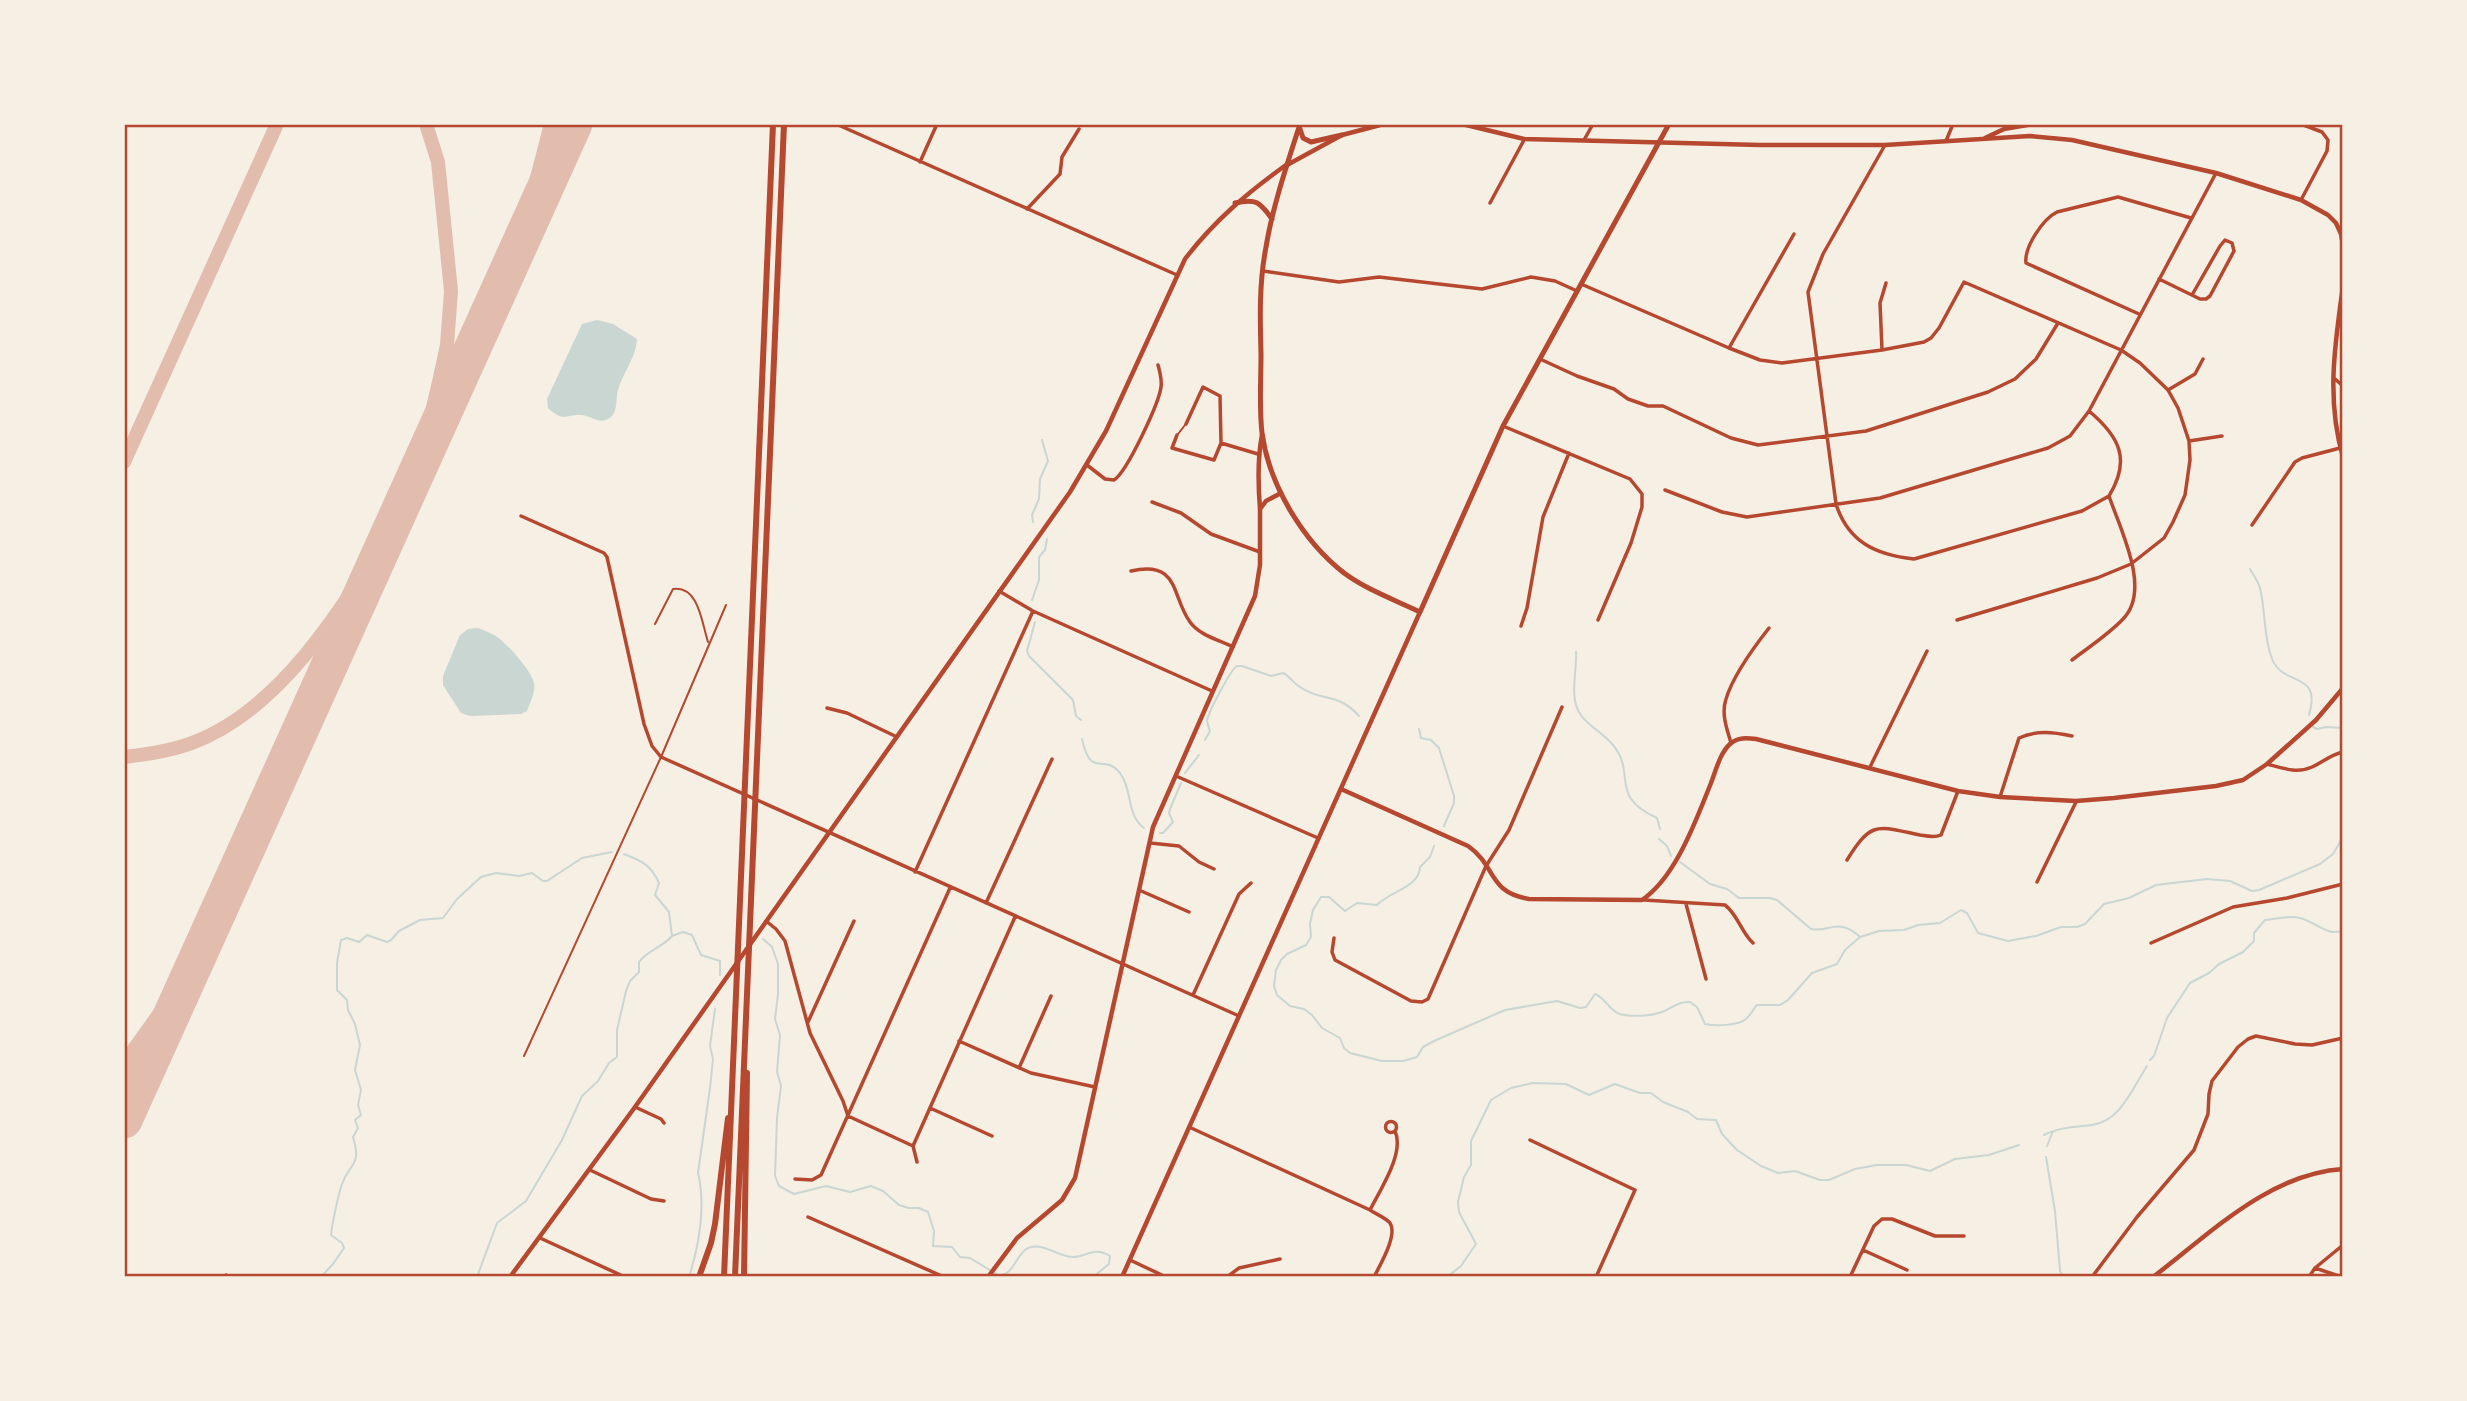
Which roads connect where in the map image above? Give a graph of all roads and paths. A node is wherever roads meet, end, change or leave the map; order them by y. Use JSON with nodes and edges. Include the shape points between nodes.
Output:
{"nodes":[{"id":1,"x":773,"y":124,"type":"edge"},
{"id":2,"x":784,"y":124,"type":"edge"},
{"id":3,"x":836,"y":124,"type":"edge"},
{"id":4,"x":937,"y":124,"type":"edge"},
{"id":5,"x":1384,"y":124,"type":"edge"},
{"id":6,"x":1462,"y":124,"type":"edge"},
{"id":7,"x":1489,"y":124,"type":"edge"},
{"id":8,"x":1593,"y":124,"type":"edge"},
{"id":9,"x":1669,"y":124,"type":"edge"},
{"id":10,"x":1953,"y":124,"type":"edge"},
{"id":11,"x":2033,"y":124,"type":"edge"},
{"id":12,"x":2301,"y":124,"type":"edge"},
{"id":13,"x":1300,"y":125,"type":"edge"},
{"id":14,"x":1079,"y":129,"type":"dead end"},
{"id":15,"x":1486,"y":130,"type":"junction"},
{"id":16,"x":1342,"y":135,"type":"junction"},
{"id":17,"x":1524,"y":139,"type":"junction"},
{"id":18,"x":1984,"y":139,"type":"junction"},
{"id":19,"x":1584,"y":140,"type":"junction"},
{"id":20,"x":1946,"y":141,"type":"junction"},
{"id":21,"x":1659,"y":143,"type":"junction"},
{"id":22,"x":1885,"y":145,"type":"junction"},
{"id":23,"x":920,"y":162,"type":"junction"},
{"id":24,"x":1287,"y":165,"type":"junction"},
{"id":25,"x":2216,"y":173,"type":"junction"},
{"id":26,"x":2301,"y":200,"type":"junction"},
{"id":27,"x":1235,"y":203,"type":"junction"},
{"id":28,"x":1490,"y":203,"type":"dead end"},
{"id":29,"x":1027,"y":209,"type":"junction"},
{"id":30,"x":2191,"y":218,"type":"junction"},
{"id":31,"x":1272,"y":219,"type":"junction"},
{"id":32,"x":1794,"y":234,"type":"dead end"},
{"id":33,"x":2343,"y":245,"type":"edge"},
{"id":34,"x":1262,"y":271,"type":"junction"},
{"id":35,"x":1177,"y":275,"type":"junction"},
{"id":36,"x":2159,"y":279,"type":"junction"},
{"id":37,"x":1886,"y":283,"type":"dead end"},
{"id":38,"x":1581,"y":284,"type":"junction"},
{"id":39,"x":2343,"y":286,"type":"edge"},
{"id":40,"x":1577,"y":291,"type":"junction"},
{"id":41,"x":2192,"y":295,"type":"junction"},
{"id":42,"x":2342,"y":300,"type":"edge"},
{"id":43,"x":2140,"y":314,"type":"junction"},
{"id":44,"x":2058,"y":323,"type":"junction"},
{"id":45,"x":1729,"y":348,"type":"junction"},
{"id":46,"x":1882,"y":350,"type":"junction"},
{"id":47,"x":2121,"y":350,"type":"junction"},
{"id":48,"x":1816,"y":358,"type":"junction"},
{"id":49,"x":1539,"y":359,"type":"junction"},
{"id":50,"x":2203,"y":359,"type":"dead end"},
{"id":51,"x":1158,"y":365,"type":"dead end"},
{"id":52,"x":2333,"y":377,"type":"junction"},
{"id":53,"x":2343,"y":386,"type":"edge"},
{"id":54,"x":2168,"y":390,"type":"junction"},
{"id":55,"x":2089,"y":411,"type":"junction"},
{"id":56,"x":1186,"y":424,"type":"joint"},
{"id":57,"x":1503,"y":426,"type":"junction"},
{"id":58,"x":1178,"y":433,"type":"joint"},
{"id":59,"x":1262,"y":434,"type":"junction"},
{"id":60,"x":1827,"y":436,"type":"junction"},
{"id":61,"x":2222,"y":436,"type":"dead end"},
{"id":62,"x":2189,"y":441,"type":"junction"},
{"id":63,"x":1221,"y":443,"type":"junction"},
{"id":64,"x":2340,"y":448,"type":"junction"},
{"id":65,"x":1569,"y":453,"type":"junction"},
{"id":66,"x":1258,"y":454,"type":"junction"},
{"id":67,"x":2343,"y":457,"type":"edge"},
{"id":68,"x":1087,"y":465,"type":"junction"},
{"id":69,"x":1665,"y":489,"type":"dead end"},
{"id":70,"x":1281,"y":493,"type":"junction"},
{"id":71,"x":2109,"y":496,"type":"junction"},
{"id":72,"x":1152,"y":502,"type":"dead end"},
{"id":73,"x":1836,"y":504,"type":"junction"},
{"id":74,"x":1261,"y":509,"type":"junction"},
{"id":75,"x":521,"y":516,"type":"dead end"},
{"id":76,"x":2252,"y":525,"type":"dead end"},
{"id":77,"x":1260,"y":552,"type":"junction"},
{"id":78,"x":2131,"y":565,"type":"junction"},
{"id":79,"x":1131,"y":571,"type":"dead end"},
{"id":80,"x":999,"y":591,"type":"junction"},
{"id":81,"x":726,"y":605,"type":"dead end"},
{"id":82,"x":1033,"y":611,"type":"junction"},
{"id":83,"x":1420,"y":612,"type":"junction"},
{"id":84,"x":1598,"y":620,"type":"dead end"},
{"id":85,"x":1957,"y":620,"type":"dead end"},
{"id":86,"x":656,"y":624,"type":"dead end"},
{"id":87,"x":1521,"y":625,"type":"dead end"},
{"id":88,"x":1769,"y":628,"type":"dead end"},
{"id":89,"x":708,"y":643,"type":"junction"},
{"id":90,"x":1233,"y":647,"type":"junction"},
{"id":91,"x":1927,"y":651,"type":"dead end"},
{"id":92,"x":2073,"y":660,"type":"dead end"},
{"id":93,"x":2343,"y":688,"type":"edge"},
{"id":94,"x":1212,"y":691,"type":"junction"},
{"id":95,"x":1562,"y":707,"type":"dead end"},
{"id":96,"x":827,"y":708,"type":"dead end"},
{"id":97,"x":2072,"y":736,"type":"dead end"},
{"id":98,"x":897,"y":737,"type":"junction"},
{"id":99,"x":1731,"y":743,"type":"junction"},
{"id":100,"x":2343,"y":752,"type":"edge"},
{"id":101,"x":661,"y":757,"type":"junction"},
{"id":102,"x":1052,"y":759,"type":"dead end"},
{"id":103,"x":2267,"y":764,"type":"junction"},
{"id":104,"x":1870,"y":767,"type":"junction"},
{"id":105,"x":1175,"y":776,"type":"junction"},
{"id":106,"x":1341,"y":789,"type":"junction"},
{"id":107,"x":1958,"y":791,"type":"junction"},
{"id":108,"x":2000,"y":797,"type":"junction"},
{"id":109,"x":2076,"y":801,"type":"junction"},
{"id":110,"x":829,"y":833,"type":"junction"},
{"id":111,"x":1318,"y":838,"type":"junction"},
{"id":112,"x":1150,"y":843,"type":"junction"},
{"id":113,"x":1847,"y":860,"type":"dead end"},
{"id":114,"x":1486,"y":866,"type":"junction"},
{"id":115,"x":1214,"y":869,"type":"dead end"},
{"id":116,"x":915,"y":872,"type":"junction"},
{"id":117,"x":2037,"y":882,"type":"dead end"},
{"id":118,"x":1251,"y":883,"type":"dead end"},
{"id":119,"x":2343,"y":884,"type":"edge"},
{"id":120,"x":950,"y":888,"type":"junction"},
{"id":121,"x":1139,"y":890,"type":"junction"},
{"id":122,"x":1642,"y":900,"type":"junction"},
{"id":123,"x":986,"y":903,"type":"junction"},
{"id":124,"x":1686,"y":903,"type":"junction"},
{"id":125,"x":1189,"y":912,"type":"dead end"},
{"id":126,"x":1015,"y":916,"type":"junction"},
{"id":127,"x":766,"y":921,"type":"junction"},
{"id":128,"x":854,"y":921,"type":"dead end"},
{"id":129,"x":1334,"y":938,"type":"dead end"},
{"id":130,"x":1753,"y":943,"type":"dead end"},
{"id":131,"x":2151,"y":943,"type":"dead end"},
{"id":132,"x":1122,"y":965,"type":"junction"},
{"id":133,"x":1706,"y":979,"type":"dead end"},
{"id":134,"x":1193,"y":995,"type":"junction"},
{"id":135,"x":1051,"y":996,"type":"dead end"},
{"id":136,"x":1239,"y":1016,"type":"junction"},
{"id":137,"x":807,"y":1024,"type":"junction"},
{"id":138,"x":2343,"y":1038,"type":"edge"},
{"id":139,"x":959,"y":1041,"type":"junction"},
{"id":140,"x":524,"y":1056,"type":"dead end"},
{"id":141,"x":745,"y":1057,"type":"junction"},
{"id":142,"x":1019,"y":1068,"type":"junction"},
{"id":143,"x":1095,"y":1087,"type":"junction"},
{"id":144,"x":635,"y":1107,"type":"junction"},
{"id":145,"x":930,"y":1108,"type":"junction"},
{"id":146,"x":732,"y":1109,"type":"junction"},
{"id":147,"x":848,"y":1116,"type":"junction"},
{"id":148,"x":664,"y":1123,"type":"dead end"},
{"id":149,"x":1189,"y":1127,"type":"junction"},
{"id":150,"x":1395,"y":1131,"type":"dead end"},
{"id":151,"x":992,"y":1136,"type":"dead end"},
{"id":152,"x":1530,"y":1140,"type":"dead end"},
{"id":153,"x":913,"y":1146,"type":"junction"},
{"id":154,"x":917,"y":1162,"type":"dead end"},
{"id":155,"x":2343,"y":1169,"type":"edge"},
{"id":156,"x":590,"y":1170,"type":"junction"},
{"id":157,"x":795,"y":1179,"type":"dead end"},
{"id":158,"x":664,"y":1201,"type":"dead end"},
{"id":159,"x":1370,"y":1210,"type":"junction"},
{"id":160,"x":808,"y":1217,"type":"dead end"},
{"id":161,"x":1964,"y":1236,"type":"dead end"},
{"id":162,"x":540,"y":1238,"type":"junction"},
{"id":163,"x":2343,"y":1245,"type":"edge"},
{"id":164,"x":1863,"y":1251,"type":"junction"},
{"id":165,"x":1280,"y":1259,"type":"dead end"},
{"id":166,"x":1130,"y":1260,"type":"junction"},
{"id":167,"x":2315,"y":1268,"type":"junction"},
{"id":168,"x":1906,"y":1270,"type":"dead end"},
{"id":169,"x":510,"y":1277,"type":"edge"},
{"id":170,"x":625,"y":1277,"type":"edge"},
{"id":171,"x":699,"y":1277,"type":"edge"},
{"id":172,"x":724,"y":1277,"type":"edge"},
{"id":173,"x":735,"y":1277,"type":"edge"},
{"id":174,"x":744,"y":1277,"type":"edge"},
{"id":175,"x":944,"y":1277,"type":"edge"},
{"id":176,"x":988,"y":1277,"type":"edge"},
{"id":177,"x":1122,"y":1277,"type":"edge"},
{"id":178,"x":1166,"y":1277,"type":"edge"},
{"id":179,"x":1227,"y":1277,"type":"edge"},
{"id":180,"x":1374,"y":1277,"type":"edge"},
{"id":181,"x":1596,"y":1277,"type":"edge"},
{"id":182,"x":1850,"y":1277,"type":"edge"},
{"id":183,"x":2092,"y":1277,"type":"edge"},
{"id":184,"x":2153,"y":1277,"type":"edge"},
{"id":185,"x":2309,"y":1277,"type":"edge"},
{"id":186,"x":2343,"y":1277,"type":"edge"}],
"edges":[{"from":1,"to":146,"type":"highway"},
{"from":2,"to":141,"type":"highway"},
{"from":3,"to":23,"type":"street"},
{"from":4,"to":23,"type":"street"},
{"from":5,"to":16,"type":"street"},
{"from":6,"to":15,"type":"street"},
{"from":7,"to":15,"type":"street"},
{"from":8,"to":19,"type":"street"},
{"from":9,"to":21,"type":"main road"},
{"from":10,"to":20,"type":"street"},
{"from":11,"to":18,"type":"street"},
{"from":12,"to":26,"type":"street","via":[[2322,132],[2328,140],[2327,151]]},
{"from":13,"to":16,"type":"main road","via":[[1308,142]]},
{"from":13,"to":24,"type":"main road"},
{"from":14,"to":29,"type":"street","via":[[1062,157],[1060,173]]},
{"from":15,"to":17,"type":"street"},
{"from":16,"to":24,"type":"street"},
{"from":17,"to":19,"type":"street"},
{"from":17,"to":28,"type":"street"},
{"from":18,"to":20,"type":"street"},
{"from":18,"to":25,"type":"street","via":[[2030,136],[2072,140]]},
{"from":19,"to":21,"type":"street"},
{"from":20,"to":22,"type":"street"},
{"from":21,"to":22,"type":"street"},
{"from":21,"to":38,"type":"main road"},
{"from":22,"to":48,"type":"street","via":[[1811,282],[1808,300]]},
{"from":23,"to":29,"type":"street"},
{"from":24,"to":27,"type":"street"},
{"from":24,"to":31,"type":"main road"},
{"from":25,"to":26,"type":"street"},
{"from":25,"to":30,"type":"street"},
{"from":26,"to":33,"type":"street","via":[[2336,223]]},
{"from":27,"to":31,"type":"main road","via":[[1256,202]]},
{"from":27,"to":35,"type":"street","via":[[1201,238]]},
{"from":29,"to":35,"type":"street"},
{"from":30,"to":36,"type":"street"},
{"from":30,"to":43,"type":"street","via":[[2118,197],[2079,204],[2042,223],[2026,254],[2029,266]]},
{"from":31,"to":34,"type":"main road"},
{"from":32,"to":45,"type":"street"},
{"from":34,"to":40,"type":"street","via":[[1339,282],[1379,277],[1482,289],[1531,277]]},
{"from":34,"to":59,"type":"main road"},
{"from":35,"to":68,"type":"street"},
{"from":36,"to":41,"type":"street"},
{"from":36,"to":43,"type":"street"},
{"from":37,"to":46,"type":"street","via":[[1880,303]]},
{"from":38,"to":40,"type":"main road"},
{"from":38,"to":45,"type":"street"},
{"from":39,"to":42,"type":"street"},
{"from":40,"to":49,"type":"main road"},
{"from":41,"to":41,"type":"street","via":[[2200,299],[2210,296],[2234,251],[2232,243],[2225,240],[2220,246]]},
{"from":42,"to":52,"type":"street"},
{"from":43,"to":47,"type":"street"},
{"from":44,"to":46,"type":"street","via":[[1964,282],[1931,338]]},
{"from":44,"to":47,"type":"street"},
{"from":44,"to":60,"type":"street","via":[[2036,359],[2015,379],[1988,393],[1866,431]]},
{"from":45,"to":48,"type":"street","via":[[1772,363]]},
{"from":46,"to":48,"type":"street"},
{"from":47,"to":54,"type":"street"},
{"from":47,"to":55,"type":"street"},
{"from":48,"to":60,"type":"street"},
{"from":49,"to":57,"type":"main road"},
{"from":49,"to":60,"type":"street","via":[[1614,389],[1628,400],[1663,406],[1742,442],[1758,445]]},
{"from":50,"to":54,"type":"street","via":[[2195,374]]},
{"from":51,"to":68,"type":"street","via":[[1161,389],[1121,475],[1105,479]]},
{"from":52,"to":53,"type":"street"},
{"from":52,"to":64,"type":"street"},
{"from":54,"to":62,"type":"street"},
{"from":55,"to":71,"type":"street","via":[[2106,425],[2119,449],[2118,482]]},
{"from":55,"to":73,"type":"street","via":[[2070,436],[2032,454],[1880,498]]},
{"from":56,"to":58,"type":"lane"},
{"from":56,"to":63,"type":"street","via":[[1203,387],[1220,396]]},
{"from":57,"to":65,"type":"street"},
{"from":57,"to":83,"type":"main road"},
{"from":58,"to":63,"type":"street","via":[[1172,448],[1214,460]]},
{"from":59,"to":66,"type":"street"},
{"from":59,"to":70,"type":"main road"},
{"from":60,"to":73,"type":"street"},
{"from":61,"to":62,"type":"street"},
{"from":62,"to":78,"type":"street","via":[[2189,478],[2180,510],[2164,538]]},
{"from":63,"to":66,"type":"street"},
{"from":64,"to":67,"type":"street"},
{"from":64,"to":76,"type":"street","via":[[2295,462]]},
{"from":65,"to":84,"type":"street","via":[[1630,479],[1642,494],[1632,543]]},
{"from":65,"to":87,"type":"street","via":[[1543,517]]},
{"from":66,"to":74,"type":"street"},
{"from":68,"to":80,"type":"street"},
{"from":69,"to":73,"type":"street","via":[[1721,512],[1747,517]]},
{"from":70,"to":74,"type":"street"},
{"from":70,"to":83,"type":"main road","via":[[1311,540],[1345,573]]},
{"from":71,"to":73,"type":"street","via":[[2082,511],[1914,559],[1891,556],[1866,545],[1841,519]]},
{"from":71,"to":78,"type":"street"},
{"from":72,"to":77,"type":"street","via":[[1181,513],[1211,534]]},
{"from":74,"to":77,"type":"street"},
{"from":75,"to":101,"type":"street","via":[[607,557],[644,724]]},
{"from":77,"to":90,"type":"street","via":[[1255,596]]},
{"from":78,"to":85,"type":"street"},
{"from":78,"to":92,"type":"street","via":[[2136,590],[2131,608],[2124,619]]},
{"from":79,"to":90,"type":"street","via":[[1152,569],[1169,578],[1191,624]]},
{"from":80,"to":82,"type":"street"},
{"from":80,"to":98,"type":"street"},
{"from":81,"to":89,"type":"lane"},
{"from":82,"to":94,"type":"street"},
{"from":82,"to":116,"type":"street"},
{"from":83,"to":106,"type":"street"},
{"from":86,"to":89,"type":"lane","via":[[673,589],[685,590],[694,597]]},
{"from":88,"to":99,"type":"street","via":[[1749,654],[1726,700],[1725,723]]},
{"from":89,"to":101,"type":"lane"},
{"from":90,"to":94,"type":"street"},
{"from":91,"to":104,"type":"street"},
{"from":93,"to":103,"type":"street","via":[[2316,720]]},
{"from":94,"to":105,"type":"street"},
{"from":95,"to":114,"type":"street","via":[[1509,830]]},
{"from":96,"to":98,"type":"street"},
{"from":97,"to":108,"type":"street","via":[[2037,732],[2018,738]]},
{"from":98,"to":110,"type":"street"},
{"from":99,"to":104,"type":"street","via":[[1756,739]]},
{"from":99,"to":122,"type":"street","via":[[1679,854]]},
{"from":100,"to":103,"type":"street","via":[[2304,770]]},
{"from":101,"to":110,"type":"street"},
{"from":101,"to":140,"type":"lane"},
{"from":102,"to":123,"type":"street"},
{"from":103,"to":109,"type":"street","via":[[2230,784]]},
{"from":104,"to":107,"type":"street"},
{"from":105,"to":111,"type":"street"},
{"from":105,"to":112,"type":"street"},
{"from":106,"to":111,"type":"street"},
{"from":106,"to":114,"type":"street","via":[[1464,844]]},
{"from":107,"to":108,"type":"street"},
{"from":107,"to":113,"type":"street","via":[[1941,835],[1876,828],[1863,836]]},
{"from":108,"to":109,"type":"street"},
{"from":109,"to":117,"type":"street"},
{"from":110,"to":116,"type":"street"},
{"from":110,"to":127,"type":"street"},
{"from":111,"to":136,"type":"street"},
{"from":112,"to":115,"type":"street","via":[[1179,846]]},
{"from":112,"to":121,"type":"street"},
{"from":114,"to":122,"type":"street","via":[[1508,894],[1521,897]]},
{"from":114,"to":129,"type":"street","via":[[1431,997],[1425,1001],[1411,1001],[1335,960]]},
{"from":116,"to":120,"type":"street"},
{"from":118,"to":134,"type":"street","via":[[1239,894]]},
{"from":119,"to":131,"type":"street","via":[[2233,907]]},
{"from":120,"to":123,"type":"street"},
{"from":120,"to":147,"type":"street"},
{"from":121,"to":125,"type":"street"},
{"from":121,"to":132,"type":"street"},
{"from":122,"to":124,"type":"street"},
{"from":123,"to":126,"type":"street"},
{"from":124,"to":130,"type":"street","via":[[1725,905]]},
{"from":124,"to":133,"type":"street"},
{"from":126,"to":132,"type":"street"},
{"from":126,"to":139,"type":"street"},
{"from":127,"to":137,"type":"street","via":[[785,941]]},
{"from":127,"to":144,"type":"street"},
{"from":128,"to":137,"type":"street"},
{"from":132,"to":134,"type":"street"},
{"from":132,"to":143,"type":"street"},
{"from":134,"to":136,"type":"street"},
{"from":135,"to":142,"type":"street"},
{"from":136,"to":149,"type":"street"},
{"from":137,"to":147,"type":"street"},
{"from":138,"to":183,"type":"street","via":[[2312,1045],[2251,1037],[2238,1047],[2212,1082],[2208,1114],[2194,1150]]},
{"from":139,"to":142,"type":"street"},
{"from":139,"to":145,"type":"street"},
{"from":141,"to":173,"type":"highway"},
{"from":141,"to":174,"type":"highway"},
{"from":142,"to":143,"type":"street"},
{"from":143,"to":176,"type":"street","via":[[1068,1193],[1025,1230]]},
{"from":144,"to":148,"type":"street"},
{"from":144,"to":156,"type":"street"},
{"from":145,"to":151,"type":"street"},
{"from":145,"to":153,"type":"street"},
{"from":146,"to":171,"type":"highway","via":[[726,1123],[715,1224]]},
{"from":146,"to":172,"type":"highway"},
{"from":147,"to":153,"type":"street"},
{"from":147,"to":157,"type":"street","via":[[818,1178]]},
{"from":149,"to":159,"type":"street"},
{"from":149,"to":166,"type":"street"},
{"from":150,"to":159,"type":"street","via":[[1398,1152]]},
{"from":152,"to":181,"type":"street","via":[[1635,1190]]},
{"from":153,"to":154,"type":"street"},
{"from":155,"to":184,"type":"street","via":[[2305,1177],[2250,1202]]},
{"from":156,"to":158,"type":"street"},
{"from":156,"to":162,"type":"street"},
{"from":159,"to":180,"type":"street","via":[[1390,1224],[1390,1242]]},
{"from":160,"to":175,"type":"street"},
{"from":161,"to":164,"type":"street","via":[[1935,1236],[1892,1219],[1882,1220],[1874,1226]]},
{"from":162,"to":169,"type":"street"},
{"from":162,"to":170,"type":"street"},
{"from":163,"to":167,"type":"street"},
{"from":164,"to":168,"type":"street"},
{"from":164,"to":182,"type":"street"},
{"from":165,"to":179,"type":"street","via":[[1239,1268]]},
{"from":166,"to":177,"type":"street"},
{"from":166,"to":178,"type":"street"},
{"from":167,"to":185,"type":"street"},
{"from":167,"to":186,"type":"street"}]}
